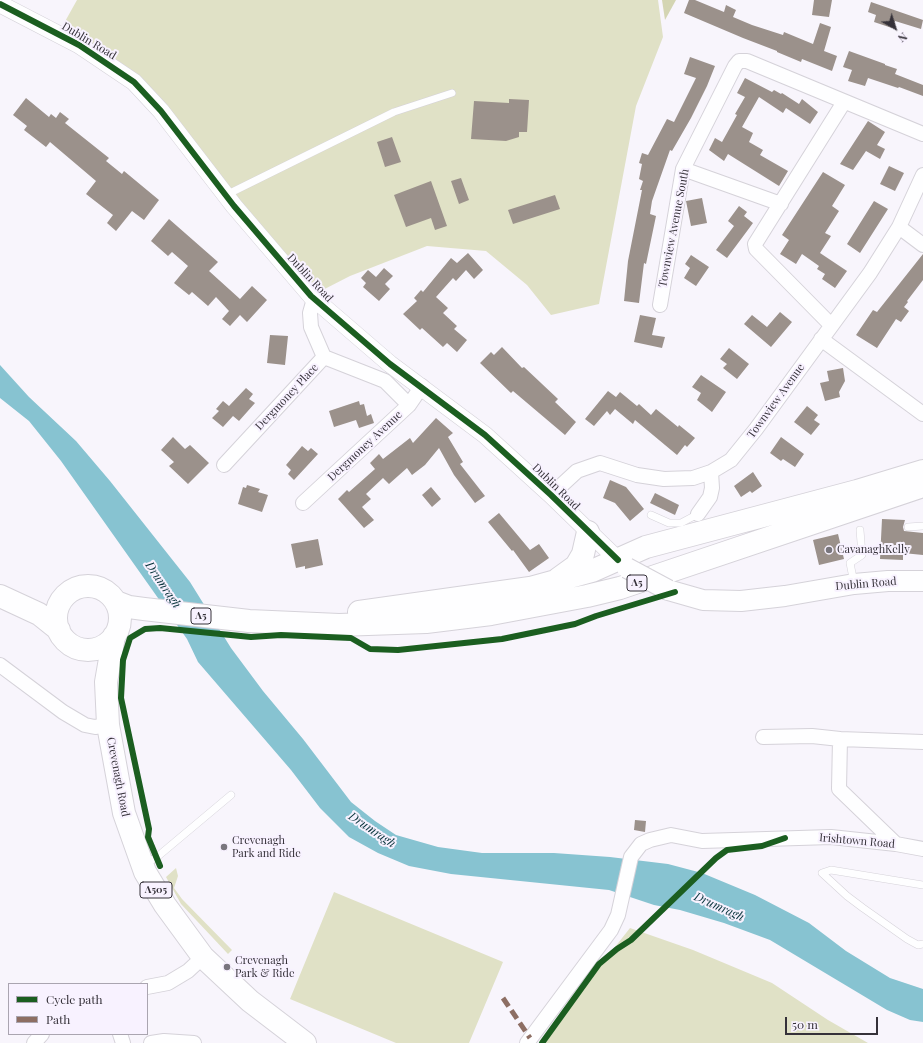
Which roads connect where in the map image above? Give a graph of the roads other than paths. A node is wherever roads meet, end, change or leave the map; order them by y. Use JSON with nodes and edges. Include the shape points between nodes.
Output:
{"nodes":[{"id":1,"x":0,"y":4,"type":"edge"},
{"id":2,"x":452,"y":93,"type":"dead end"},
{"id":3,"x":844,"y":102,"type":"junction"},
{"id":4,"x":923,"y":134,"type":"edge"},
{"id":5,"x":683,"y":169,"type":"junction"},
{"id":6,"x":923,"y":175,"type":"edge"},
{"id":7,"x":226,"y":195,"type":"junction"},
{"id":8,"x":781,"y":204,"type":"junction"},
{"id":9,"x":899,"y":227,"type":"junction"},
{"id":10,"x":923,"y":245,"type":"edge"},
{"id":11,"x":314,"y":299,"type":"junction"},
{"id":12,"x":660,"y":305,"type":"dead end"},
{"id":13,"x":831,"y":325,"type":"junction"},
{"id":14,"x":821,"y":339,"type":"junction"},
{"id":15,"x":324,"y":358,"type":"junction"},
{"id":16,"x":422,"y":386,"type":"junction"},
{"id":17,"x":409,"y":405,"type":"junction"},
{"id":18,"x":923,"y":414,"type":"edge"},
{"id":19,"x":224,"y":465,"type":"dead end"},
{"id":20,"x":923,"y":471,"type":"edge"},
{"id":21,"x":711,"y":472,"type":"junction"},
{"id":22,"x":923,"y":486,"type":"edge"},
{"id":23,"x":551,"y":495,"type":"junction"},
{"id":24,"x":303,"y":503,"type":"dead end"},
{"id":25,"x":698,"y":514,"type":"joint"},
{"id":26,"x":651,"y":515,"type":"dead end"},
{"id":27,"x":923,"y":526,"type":"edge"},
{"id":28,"x":908,"y":527,"type":"dead end"},
{"id":29,"x":860,"y":530,"type":"dead end"},
{"id":30,"x":588,"y":532,"type":"junction"},
{"id":31,"x":622,"y":564,"type":"junction"},
{"id":32,"x":923,"y":581,"type":"edge"},
{"id":33,"x":552,"y":583,"type":"junction"},
{"id":34,"x":854,"y":584,"type":"junction"},
{"id":35,"x":0,"y":596,"type":"edge"},
{"id":36,"x":61,"y":601,"type":"junction"},
{"id":37,"x":23,"y":607,"type":"junction"},
{"id":38,"x":117,"y":620,"type":"junction"},
{"id":39,"x":278,"y":623,"type":"junction"},
{"id":40,"x":59,"y":630,"type":"junction"},
{"id":41,"x":82,"y":649,"type":"junction"},
{"id":42,"x":0,"y":665,"type":"edge"},
{"id":43,"x":106,"y":682,"type":"junction"},
{"id":44,"x":108,"y":725,"type":"junction"},
{"id":45,"x":763,"y":737,"type":"dead end"},
{"id":46,"x":840,"y":739,"type":"junction"},
{"id":47,"x":923,"y":742,"type":"edge"},
{"id":48,"x":231,"y":795,"type":"dead end"},
{"id":49,"x":896,"y":844,"type":"junction"},
{"id":50,"x":923,"y":849,"type":"edge"},
{"id":51,"x":143,"y":865,"type":"junction"},
{"id":52,"x":923,"y":885,"type":"edge"},
{"id":53,"x":923,"y":944,"type":"edge"},
{"id":54,"x":203,"y":957,"type":"junction"},
{"id":55,"x":148,"y":987,"type":"edge"},
{"id":56,"x":41,"y":1035,"type":"edge"},
{"id":57,"x":34,"y":1043,"type":"edge"},
{"id":58,"x":151,"y":1043,"type":"edge"},
{"id":59,"x":194,"y":1043,"type":"edge"},
{"id":60,"x":305,"y":1043,"type":"edge"},
{"id":61,"x":527,"y":1043,"type":"edge"}],
"edges":[{"from":1,"to":7,"type":"street","name":"Dublin Road","via":[[79,45],[134,82],[161,111]]},
{"from":2,"to":7,"type":"lane","via":[[394,112]]},
{"from":3,"to":4,"type":"street","name":"Townview Avenue South"},
{"from":3,"to":5,"type":"street","name":"Townview Avenue South","via":[[747,61],[739,61]]},
{"from":3,"to":8,"type":"street"},
{"from":5,"to":8,"type":"street"},
{"from":5,"to":12,"type":"street","name":"Townview Avenue South"},
{"from":6,"to":9,"type":"street","name":"Townview Avenue"},
{"from":7,"to":11,"type":"street","name":"Dublin Road","via":[[258,236]]},
{"from":8,"to":13,"type":"street","via":[[758,238],[756,249]]},
{"from":9,"to":10,"type":"street"},
{"from":9,"to":13,"type":"street","name":"Townview Avenue","via":[[870,274]]},
{"from":11,"to":15,"type":"street","name":"Dergmoney Place","via":[[310,313],[311,327]]},
{"from":11,"to":16,"type":"street","name":"Dublin Road","via":[[390,364]]},
{"from":13,"to":14,"type":"street","name":"Townview Avenue"},
{"from":14,"to":18,"type":"street"},
{"from":14,"to":21,"type":"street","name":"Townview Avenue","via":[[731,460]]},
{"from":15,"to":17,"type":"street","via":[[385,381]]},
{"from":15,"to":19,"type":"street","name":"Dergmoney Place"},
{"from":16,"to":17,"type":"street","name":"Dergmoney Avenue"},
{"from":16,"to":23,"type":"street","name":"Dublin Road","via":[[485,435]]},
{"from":17,"to":24,"type":"street","name":"Dergmoney Avenue"},
{"from":20,"to":31,"type":"highway","via":[[646,547]]},
{"from":21,"to":23,"type":"street","name":"Townview Avenue","via":[[693,478],[664,479],[637,475],[600,463],[577,471]]},
{"from":21,"to":25,"type":"street","via":[[710,497]]},
{"from":22,"to":39,"type":"highway","number":"A5","via":[[635,583],[586,596],[491,614],[426,622],[339,625]]},
{"from":23,"to":30,"type":"street","name":"Dublin Road"},
{"from":25,"to":26,"type":"lane","via":[[681,523],[669,523]]},
{"from":27,"to":28,"type":"lane"},
{"from":29,"to":34,"type":"lane","via":[[862,555],[850,563]]},
{"from":30,"to":31,"type":"street","name":"Dublin Road"},
{"from":30,"to":33,"type":"highway","via":[[583,554],[576,566]]},
{"from":31,"to":33,"type":"highway"},
{"from":31,"to":34,"type":"main road","name":"Dublin Road","bridge":true,"via":[[668,590],[703,600],[741,601]]},
{"from":32,"to":34,"type":"main road","name":"Dublin Road"},
{"from":33,"to":39,"type":"highway"},
{"from":35,"to":37,"type":"highway","number":"A5"},
{"from":36,"to":37,"type":"highway","number":"A5","via":[[50,606]]},
{"from":36,"to":38,"type":"highway","number":"A5","via":[[76,588],[100,588],[109,593]]},
{"from":36,"to":40,"type":"highway","via":[[56,617]]},
{"from":37,"to":40,"type":"highway","number":"A5","via":[[39,614]]},
{"from":38,"to":39,"type":"highway","number":"A5","via":[[128,607]]},
{"from":38,"to":41,"type":"highway","via":[[103,646],[90,650]]},
{"from":38,"to":43,"type":"highway","name":"Crevenagh Road","number":"A505"},
{"from":40,"to":41,"type":"highway","number":"A5","via":[[68,642]]},
{"from":41,"to":43,"type":"highway"},
{"from":42,"to":44,"type":"street","via":[[63,712],[95,727]]},
{"from":43,"to":44,"type":"highway","name":"Crevenagh Road","number":"A505"},
{"from":44,"to":51,"type":"highway","name":"Crevenagh Road","number":"A505","via":[[124,813]]},
{"from":45,"to":46,"type":"street","via":[[812,736]]},
{"from":46,"to":47,"type":"street"},
{"from":46,"to":49,"type":"street","via":[[839,789]]},
{"from":48,"to":51,"type":"lane","via":[[157,857]]},
{"from":49,"to":50,"type":"street","name":"Irishtown Road"},
{"from":49,"to":61,"type":"street","name":"Irishtown Road","via":[[831,837],[702,841],[671,835],[641,844],[631,857],[618,915],[600,946]]},
{"from":51,"to":54,"type":"highway","name":"Crevenagh Road","number":"A505","via":[[166,905]]},
{"from":52,"to":53,"type":"lane","via":[[831,870],[822,873],[847,896],[907,939],[918,945]]},
{"from":54,"to":55,"type":"street","via":[[188,971],[168,983]]},
{"from":54,"to":60,"type":"highway","name":"Crevenagh Road","number":"A505","via":[[250,1001]]},
{"from":56,"to":57,"type":"street"},
{"from":58,"to":59,"type":"street"}]}
